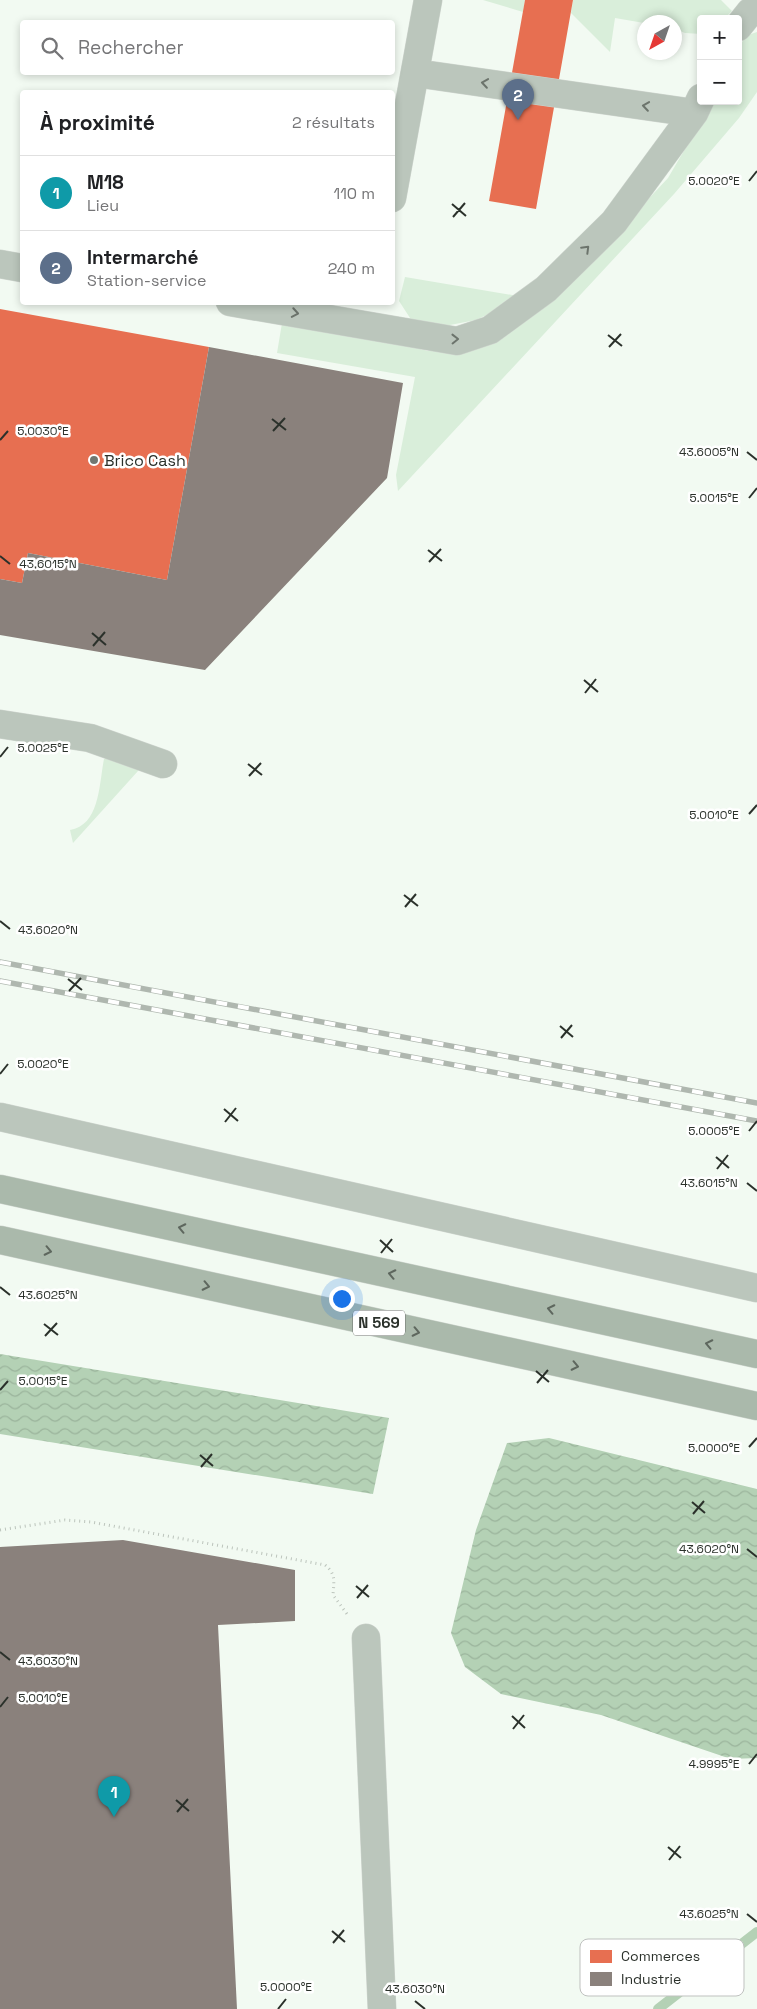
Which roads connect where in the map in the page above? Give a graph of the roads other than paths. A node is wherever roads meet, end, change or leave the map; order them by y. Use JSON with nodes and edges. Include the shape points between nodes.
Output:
{"nodes":[{"id":1,"x":428,"y":0,"type":"edge"},
{"id":2,"x":757,"y":9,"type":"edge"},
{"id":3,"x":742,"y":22,"type":"edge"},
{"id":4,"x":415,"y":73,"type":"junction"},
{"id":5,"x":697,"y":105,"type":"edge"},
{"id":6,"x":698,"y":105,"type":"edge"},
{"id":7,"x":395,"y":182,"type":"edge"},
{"id":8,"x":0,"y":264,"type":"edge"},
{"id":9,"x":20,"y":268,"type":"edge"},
{"id":10,"x":266,"y":305,"type":"edge"},
{"id":11,"x":372,"y":314,"type":"edge"},
{"id":12,"x":0,"y":724,"type":"edge"},
{"id":13,"x":163,"y":764,"type":"dead end"},
{"id":14,"x":0,"y":1117,"type":"edge"},
{"id":15,"x":0,"y":1189,"type":"edge"},
{"id":16,"x":0,"y":1240,"type":"edge"},
{"id":17,"x":757,"y":1288,"type":"edge"},
{"id":18,"x":757,"y":1354,"type":"edge"},
{"id":19,"x":757,"y":1406,"type":"edge"},
{"id":20,"x":366,"y":1638,"type":"road end"},
{"id":21,"x":382,"y":2009,"type":"edge"}],
"edges":[{"from":1,"to":4,"type":"lane"},
{"from":2,"to":3,"type":"lane"},
{"from":5,"to":4,"type":"lane","one_way":true},
{"from":4,"to":7,"type":"lane"},
{"from":11,"to":6,"type":"lane","one_way":true,"via":[[457,341],[490,330],[546,289],[614,222]]},
{"from":8,"to":9,"type":"lane"},
{"from":10,"to":11,"type":"lane","one_way":true},
{"from":12,"to":13,"type":"lane","via":[[90,738]]},
{"from":14,"to":17,"type":"lane"},
{"from":18,"to":15,"type":"highway","one_way":true},
{"from":16,"to":19,"type":"highway","number":"N 569","one_way":true},
{"from":20,"to":21,"type":"lane"}]}
